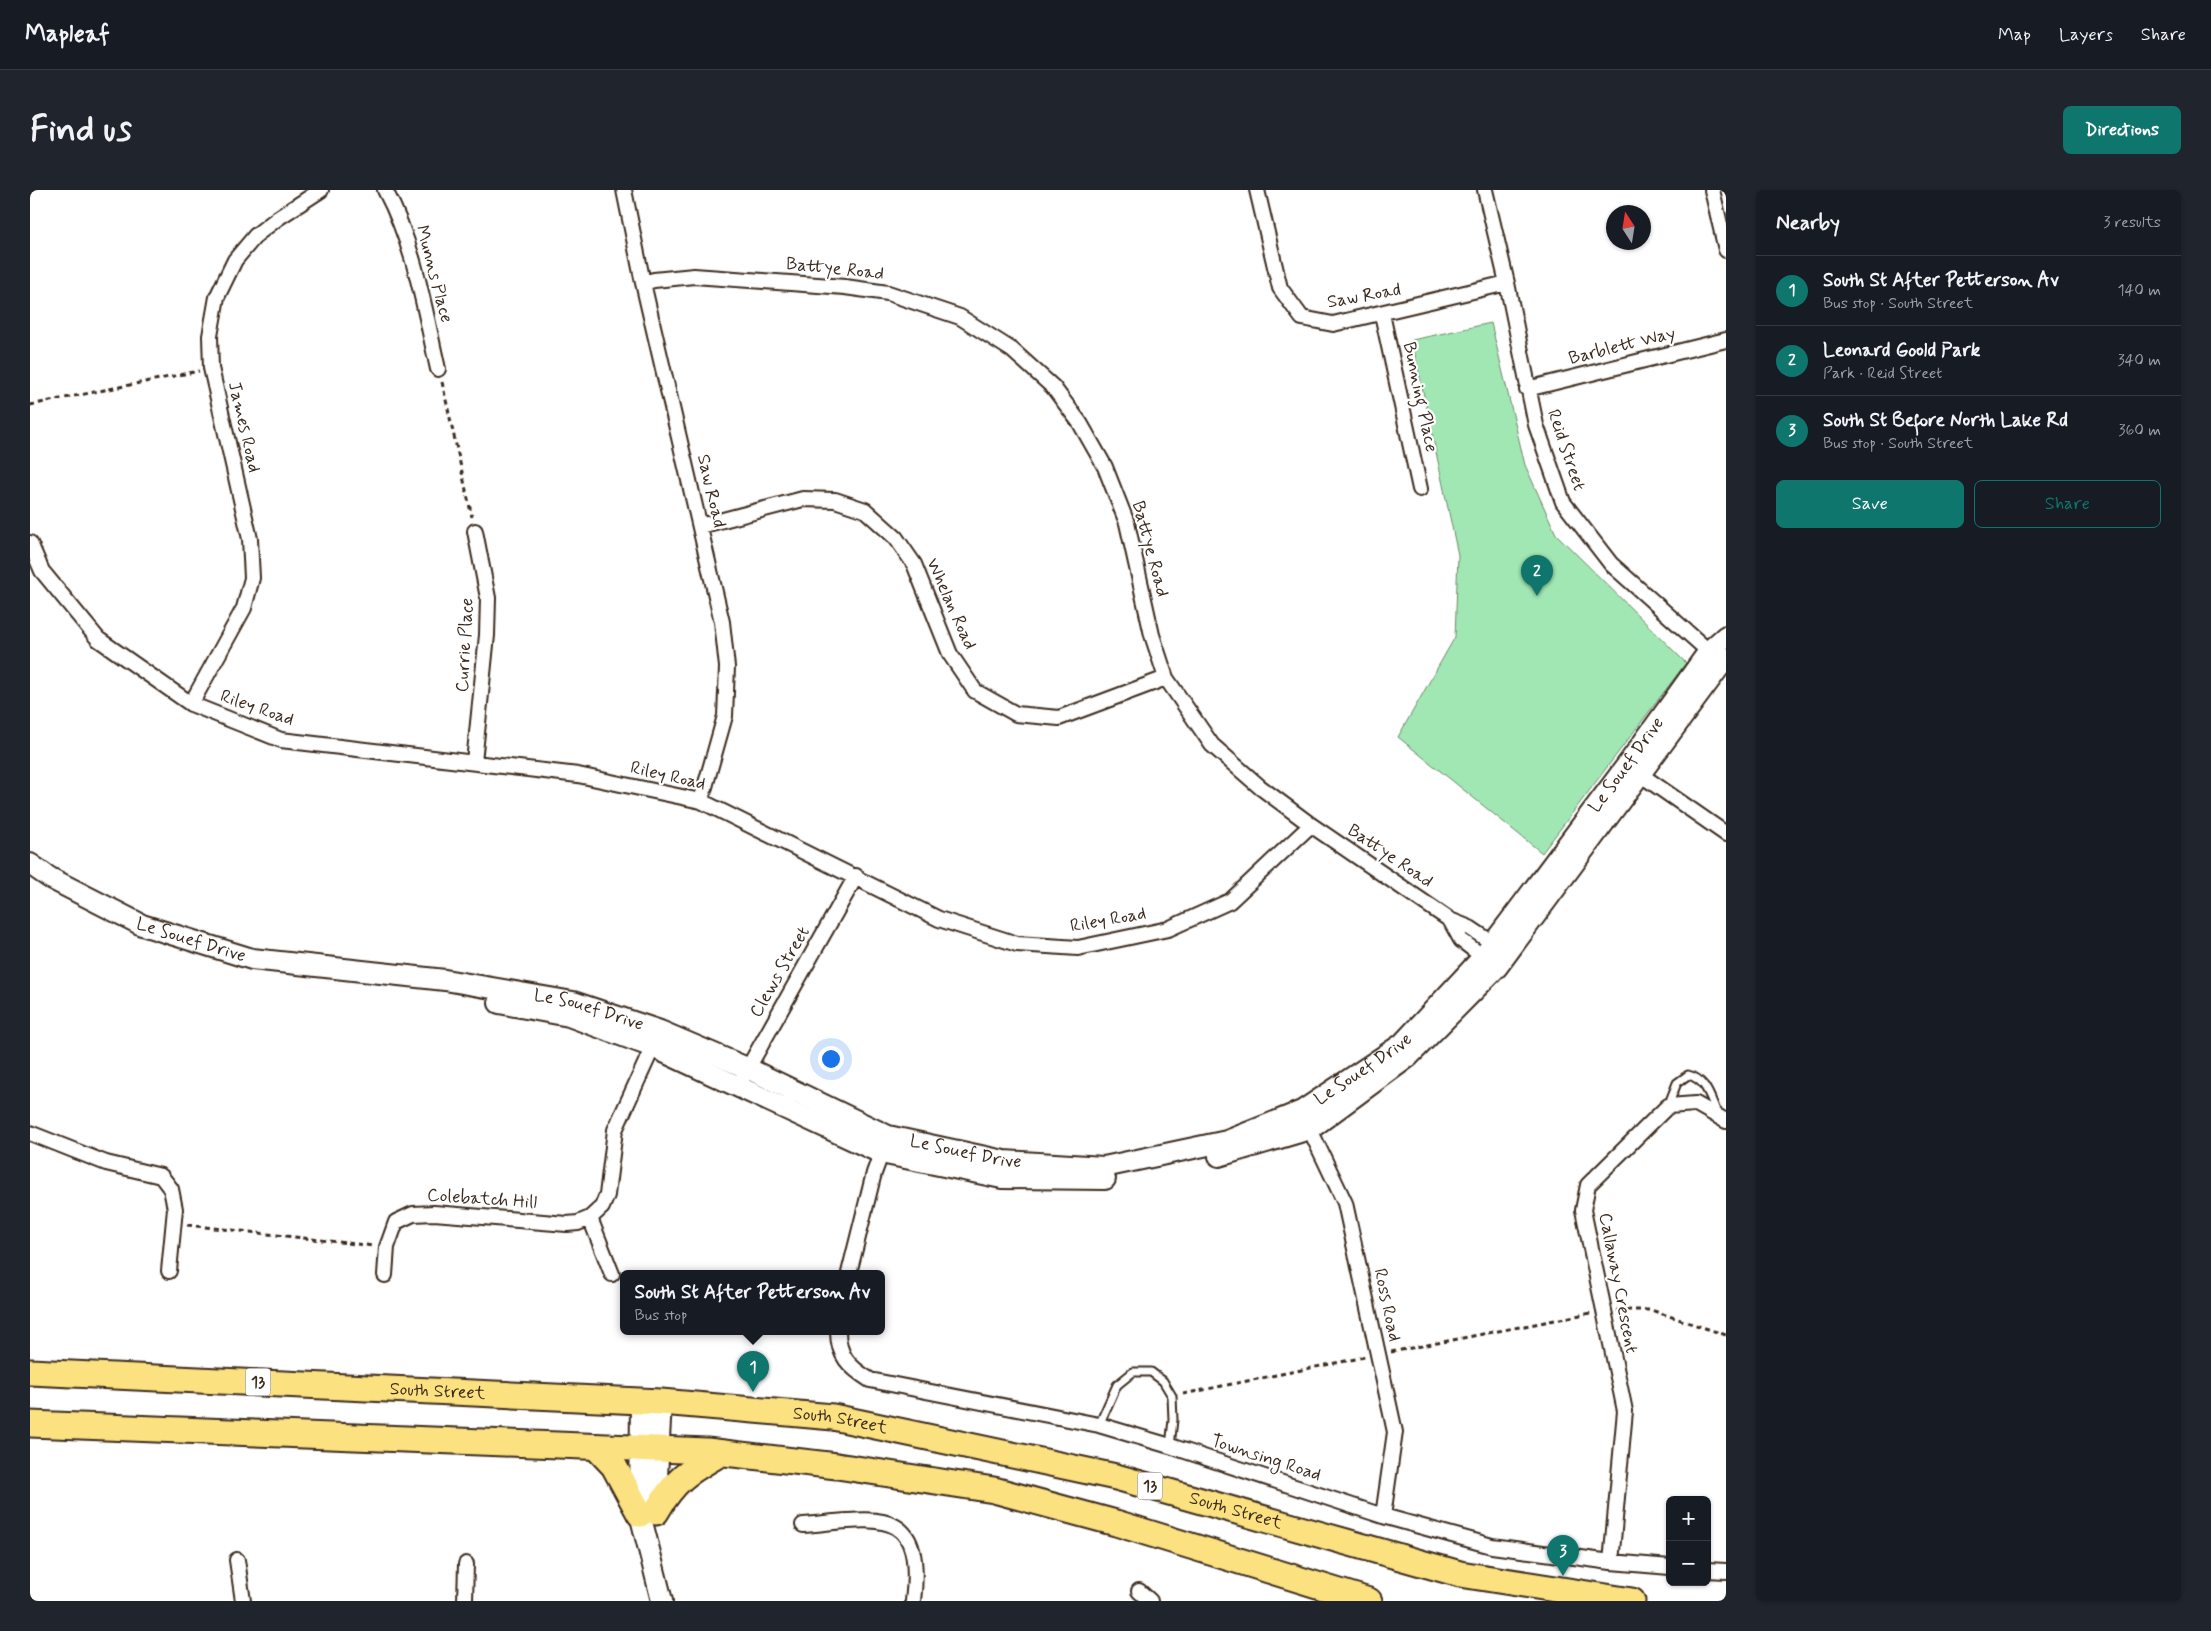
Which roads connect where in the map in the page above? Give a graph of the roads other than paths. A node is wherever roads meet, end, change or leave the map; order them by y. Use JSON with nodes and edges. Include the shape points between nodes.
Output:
{"nodes":[{"id":1,"x":321,"y":190,"type":"edge"},
{"id":2,"x":385,"y":190,"type":"edge"},
{"id":3,"x":624,"y":190,"type":"edge"},
{"id":4,"x":1257,"y":190,"type":"edge"},
{"id":5,"x":1485,"y":190,"type":"edge"},
{"id":6,"x":1712,"y":190,"type":"edge"},
{"id":7,"x":1726,"y":250,"type":"edge"},
{"id":8,"x":643,"y":283,"type":"junction"},
{"id":9,"x":1507,"y":283,"type":"junction"},
{"id":10,"x":1382,"y":314,"type":"junction"},
{"id":11,"x":1726,"y":340,"type":"edge"},
{"id":12,"x":438,"y":369,"type":"road end"},
{"id":13,"x":1527,"y":390,"type":"junction"},
{"id":14,"x":1420,"y":489,"type":"dead end"},
{"id":15,"x":700,"y":526,"type":"junction"},
{"id":16,"x":475,"y":532,"type":"road end"},
{"id":17,"x":30,"y":542,"type":"edge"},
{"id":18,"x":1726,"y":636,"type":"edge"},
{"id":19,"x":1719,"y":657,"type":"edge"},
{"id":20,"x":1166,"y":678,"type":"junction"},
{"id":21,"x":191,"y":704,"type":"junction"},
{"id":22,"x":474,"y":762,"type":"junction"},
{"id":23,"x":1634,"y":770,"type":"junction"},
{"id":24,"x":701,"y":801,"type":"junction"},
{"id":25,"x":1311,"y":825,"type":"junction"},
{"id":26,"x":1726,"y":834,"type":"edge"},
{"id":27,"x":30,"y":864,"type":"edge"},
{"id":28,"x":856,"y":876,"type":"junction"},
{"id":29,"x":30,"y":881,"type":"edge"},
{"id":30,"x":1495,"y":955,"type":"junction"},
{"id":31,"x":656,"y":1039,"type":"junction"},
{"id":32,"x":747,"y":1068,"type":"junction"},
{"id":33,"x":738,"y":1086,"type":"junction"},
{"id":34,"x":1668,"y":1106,"type":"junction"},
{"id":35,"x":1722,"y":1118,"type":"edge"},
{"id":36,"x":1306,"y":1120,"type":"junction"},
{"id":37,"x":30,"y":1133,"type":"edge"},
{"id":38,"x":885,"y":1145,"type":"junction"},
{"id":39,"x":590,"y":1218,"type":"junction"},
{"id":40,"x":850,"y":1270,"type":"edge"},
{"id":41,"x":170,"y":1271,"type":"dead end"},
{"id":42,"x":612,"y":1274,"type":"dead end"},
{"id":43,"x":385,"y":1275,"type":"dead end"},
{"id":44,"x":838,"y":1335,"type":"edge"},
{"id":45,"x":30,"y":1372,"type":"edge"},
{"id":46,"x":651,"y":1401,"type":"junction"},
{"id":47,"x":30,"y":1424,"type":"edge"},
{"id":48,"x":1099,"y":1426,"type":"junction"},
{"id":49,"x":1170,"y":1446,"type":"junction"},
{"id":50,"x":596,"y":1447,"type":"junction"},
{"id":51,"x":649,"y":1449,"type":"junction"},
{"id":52,"x":720,"y":1453,"type":"junction"},
{"id":53,"x":648,"y":1513,"type":"junction"},
{"id":54,"x":1383,"y":1516,"type":"junction"},
{"id":55,"x":803,"y":1525,"type":"dead end"},
{"id":56,"x":237,"y":1560,"type":"dead end"},
{"id":57,"x":1611,"y":1562,"type":"junction"},
{"id":58,"x":466,"y":1564,"type":"dead end"},
{"id":59,"x":1666,"y":1567,"type":"edge"},
{"id":60,"x":1711,"y":1570,"type":"edge"},
{"id":61,"x":1726,"y":1571,"type":"edge"},
{"id":62,"x":1139,"y":1591,"type":"dead end"},
{"id":63,"x":243,"y":1601,"type":"edge"},
{"id":64,"x":465,"y":1601,"type":"edge"},
{"id":65,"x":662,"y":1601,"type":"edge"},
{"id":66,"x":913,"y":1601,"type":"edge"},
{"id":67,"x":1150,"y":1601,"type":"edge"},
{"id":68,"x":1369,"y":1601,"type":"edge"},
{"id":69,"x":1632,"y":1601,"type":"edge"}],
"edges":[{"from":1,"to":21,"type":"street","name":"James Road","via":[[256,236],[235,260],[217,297],[210,336],[212,368],[250,539],[252,578],[244,608]]},
{"from":2,"to":12,"type":"street","name":"Munns Place","via":[[399,215],[410,247]]},
{"from":3,"to":8,"type":"street","name":"Saw Road"},
{"from":4,"to":10,"type":"street","name":"Saw Road","via":[[1280,288],[1302,318],[1334,324]]},
{"from":5,"to":9,"type":"street","name":"Reid Street"},
{"from":6,"to":7,"type":"street"},
{"from":8,"to":15,"type":"street","name":"Saw Road"},
{"from":8,"to":20,"type":"street","name":"Battye Road","via":[[694,276],[888,293],[960,317],[1012,350],[1053,387],[1080,423],[1105,467],[1127,523],[1152,635]]},
{"from":9,"to":10,"type":"street","name":"Saw Road"},
{"from":9,"to":13,"type":"street","name":"Reid Street"},
{"from":10,"to":14,"type":"street","name":"Bunning Place"},
{"from":11,"to":13,"type":"street","name":"Barblett Way"},
{"from":13,"to":19,"type":"street","name":"Reid Street","via":[[1563,502],[1611,564]]},
{"from":15,"to":20,"type":"street","name":"Whelan Road","via":[[803,499],[835,500],[865,510],[896,538],[914,564],[950,654],[975,691],[1016,714],[1059,718]]},
{"from":15,"to":24,"type":"street","name":"Saw Road","via":[[722,622],[726,666],[725,716]]},
{"from":16,"to":22,"type":"street","name":"Currie Place","via":[[488,598]]},
{"from":17,"to":21,"type":"street","name":"Riley Road","via":[[42,571],[98,639]]},
{"from":18,"to":19,"type":"street","name":"Le Souef Drive"},
{"from":19,"to":23,"type":"street","name":"Le Souef Drive"},
{"from":20,"to":25,"type":"street","name":"Battye Road","via":[[1212,745]]},
{"from":21,"to":22,"type":"street","name":"Riley Road","via":[[281,740]]},
{"from":22,"to":24,"type":"street","name":"Riley Road","via":[[578,775]]},
{"from":23,"to":26,"type":"street"},
{"from":23,"to":30,"type":"street","name":"Le Souef Drive"},
{"from":24,"to":28,"type":"street","name":"Riley Road"},
{"from":25,"to":28,"type":"street","name":"Riley Road","via":[[1230,901],[1168,929],[1078,948],[1016,944],[940,919]]},
{"from":25,"to":30,"type":"street","name":"Battye Road","via":[[1450,920],[1461,940]]},
{"from":27,"to":31,"type":"street","name":"Le Souef Drive","via":[[50,878],[142,925],[252,959],[444,980],[573,1002]]},
{"from":28,"to":32,"type":"street","name":"Clews Street"},
{"from":29,"to":31,"type":"street","name":"Le Souef Drive","via":[[138,935],[248,970],[441,992],[569,1016]]},
{"from":30,"to":36,"type":"street","name":"Le Souef Drive","via":[[1402,1044]]},
{"from":31,"to":32,"type":"street","name":"Le Souef Drive"},
{"from":31,"to":33,"type":"street","name":"Le Souef Drive"},
{"from":31,"to":39,"type":"street","via":[[615,1130],[607,1195],[602,1207]]},
{"from":32,"to":33,"type":"street","name":"Clews Street"},
{"from":32,"to":38,"type":"street","name":"Le Souef Drive"},
{"from":33,"to":38,"type":"street","name":"Le Souef Drive"},
{"from":34,"to":35,"type":"street","via":[[1696,1104]]},
{"from":34,"to":35,"type":"lane","via":[[1676,1082],[1688,1075],[1697,1077],[1705,1086]]},
{"from":34,"to":57,"type":"street","name":"Callaway Crescent","via":[[1588,1185],[1583,1210],[1625,1411]]},
{"from":36,"to":38,"type":"street","name":"Le Souef Drive","via":[[1227,1141],[1104,1167],[1004,1162]]},
{"from":36,"to":54,"type":"street","name":"Ross Road","via":[[1345,1203],[1395,1432]]},
{"from":37,"to":41,"type":"street","via":[[106,1163],[161,1176],[171,1189],[175,1209]]},
{"from":38,"to":40,"type":"street","via":[[874,1173]]},
{"from":39,"to":42,"type":"street"},
{"from":39,"to":43,"type":"street","name":"Colebatch Hill","via":[[566,1224],[413,1214],[396,1222],[387,1247]]},
{"from":44,"to":48,"type":"street","name":"Townsing Road","via":[[838,1347],[854,1370],[870,1380]]},
{"from":45,"to":46,"type":"highway","name":"South Street","number":"13"},
{"from":46,"to":51,"type":"street"},
{"from":46,"to":69,"type":"highway","name":"South Street","number":"13","via":[[833,1417],[1116,1477],[1460,1574]]},
{"from":47,"to":50,"type":"highway"},
{"from":48,"to":49,"type":"street","name":"Townsing Road"},
{"from":48,"to":49,"type":"lane","via":[[1118,1385],[1133,1372],[1151,1372],[1163,1381],[1172,1396]]},
{"from":49,"to":54,"type":"street","name":"Townsing Road"},
{"from":50,"to":51,"type":"highway"},
{"from":50,"to":53,"type":"highway"},
{"from":51,"to":52,"type":"highway"},
{"from":51,"to":53,"type":"street"},
{"from":52,"to":53,"type":"highway","via":[[691,1470]]},
{"from":52,"to":68,"type":"highway","via":[[837,1466],[994,1490],[1116,1523]]},
{"from":53,"to":65,"type":"street","via":[[647,1543]]},
{"from":54,"to":57,"type":"street","name":"Townsing Road","via":[[1492,1546]]},
{"from":55,"to":66,"type":"street","via":[[880,1520],[896,1526],[909,1539],[915,1556]]},
{"from":56,"to":63,"type":"street"},
{"from":57,"to":59,"type":"street","name":"Townsing Road"},
{"from":58,"to":64,"type":"street"},
{"from":60,"to":61,"type":"street"},
{"from":62,"to":67,"type":"street"}]}
